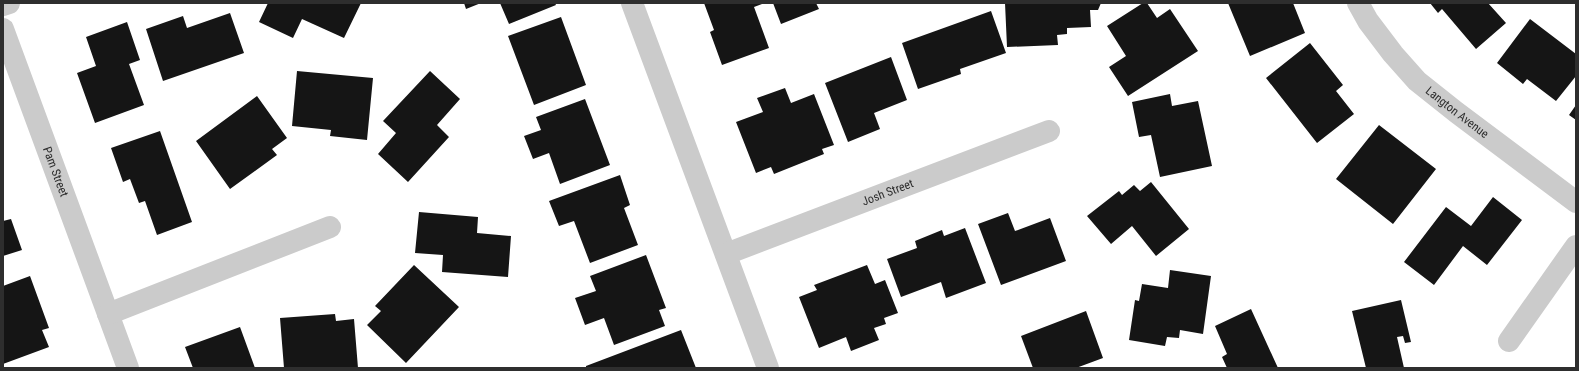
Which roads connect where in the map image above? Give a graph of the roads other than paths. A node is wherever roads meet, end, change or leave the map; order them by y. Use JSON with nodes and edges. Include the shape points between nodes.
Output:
{"nodes":[{"id":1,"x":9,"y":3,"type":"edge"},
{"id":2,"x":632,"y":3,"type":"edge"},
{"id":3,"x":1358,"y":3,"type":"edge"},
{"id":4,"x":3,"y":5,"type":"edge"},
{"id":5,"x":3,"y":29,"type":"edge"},
{"id":6,"x":1049,"y":131,"type":"dead end"},
{"id":7,"x":1576,"y":202,"type":"edge"},
{"id":8,"x":330,"y":227,"type":"dead end"},
{"id":9,"x":1576,"y":246,"type":"edge"},
{"id":10,"x":726,"y":254,"type":"junction"},
{"id":11,"x":108,"y":314,"type":"junction"},
{"id":12,"x":1509,"y":341,"type":"dead end"},
{"id":13,"x":128,"y":368,"type":"edge"},
{"id":14,"x":768,"y":368,"type":"edge"}],
"edges":[{"from":1,"to":4,"type":"street"},
{"from":2,"to":10,"type":"street"},
{"from":3,"to":7,"type":"street","name":"Langton Avenue","via":[[1368,21],[1417,81]]},
{"from":5,"to":11,"type":"street","name":"Pam Street"},
{"from":6,"to":10,"type":"street","name":"Josh Street"},
{"from":8,"to":11,"type":"street"},
{"from":9,"to":12,"type":"street"},
{"from":10,"to":14,"type":"street"},
{"from":11,"to":13,"type":"street","name":"Pam Street"}]}
